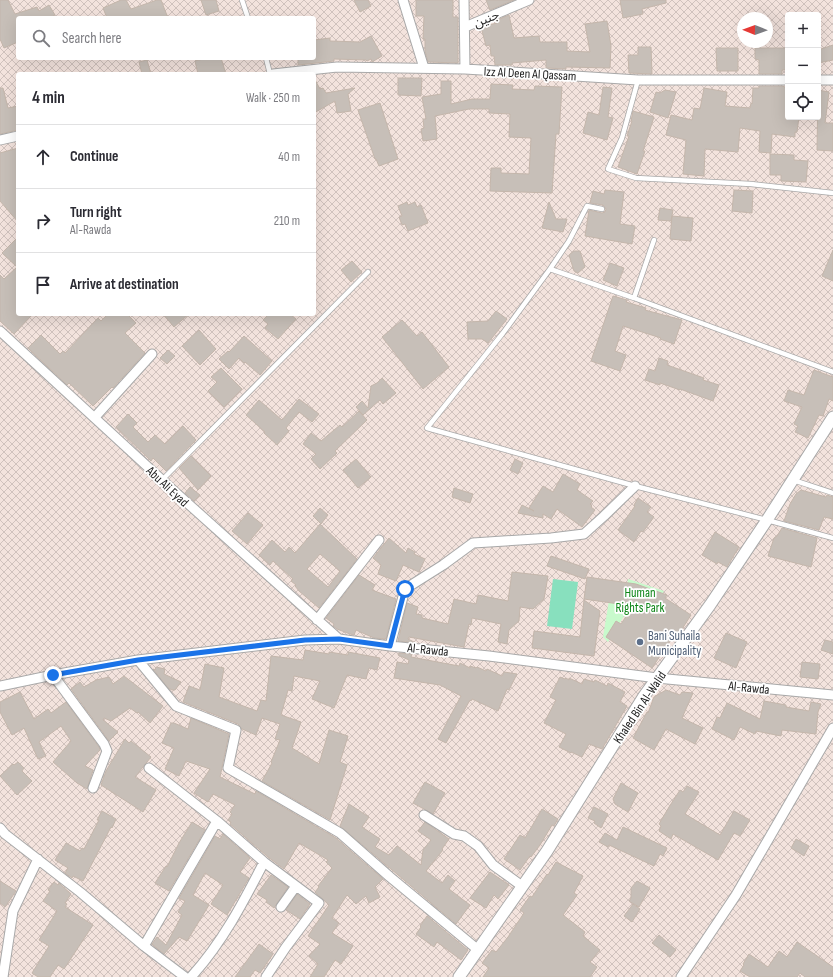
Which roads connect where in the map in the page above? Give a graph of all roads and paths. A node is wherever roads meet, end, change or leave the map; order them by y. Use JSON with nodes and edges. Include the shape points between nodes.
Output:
{"nodes":[{"id":1,"x":242,"y":0,"type":"edge"},
{"id":2,"x":403,"y":0,"type":"edge"},
{"id":3,"x":464,"y":0,"type":"edge"},
{"id":4,"x":529,"y":0,"type":"edge"},
{"id":5,"x":247,"y":16,"type":"edge"},
{"id":6,"x":465,"y":27,"type":"junction"},
{"id":7,"x":266,"y":60,"type":"edge"},
{"id":8,"x":424,"y":68,"type":"junction"},
{"id":9,"x":465,"y":69,"type":"junction"},
{"id":10,"x":270,"y":72,"type":"edge"},
{"id":11,"x":291,"y":72,"type":"edge"},
{"id":12,"x":638,"y":80,"type":"junction"},
{"id":13,"x":785,"y":80,"type":"edge"},
{"id":14,"x":821,"y":80,"type":"edge"},
{"id":15,"x":833,"y":80,"type":"edge"},
{"id":16,"x":16,"y":136,"type":"edge"},
{"id":17,"x":0,"y":140,"type":"edge"},
{"id":18,"x":833,"y":192,"type":"edge"},
{"id":19,"x":602,"y":208,"type":"dead end"},
{"id":20,"x":654,"y":240,"type":"dead end"},
{"id":21,"x":550,"y":269,"type":"junction"},
{"id":22,"x":368,"y":272,"type":"dead end"},
{"id":23,"x":634,"y":298,"type":"junction"},
{"id":24,"x":0,"y":331,"type":"edge"},
{"id":25,"x":152,"y":354,"type":"dead end"},
{"id":26,"x":833,"y":372,"type":"edge"},
{"id":27,"x":833,"y":417,"type":"edge"},
{"id":28,"x":95,"y":418,"type":"junction"},
{"id":29,"x":162,"y":480,"type":"junction"},
{"id":30,"x":792,"y":480,"type":"junction"},
{"id":31,"x":635,"y":486,"type":"junction"},
{"id":32,"x":833,"y":493,"type":"edge"},
{"id":33,"x":767,"y":520,"type":"junction"},
{"id":34,"x":833,"y":538,"type":"edge"},
{"id":35,"x":379,"y":540,"type":"dead end"},
{"id":36,"x":318,"y":620,"type":"junction"},
{"id":37,"x":339,"y":639,"type":"junction"},
{"id":38,"x":390,"y":646,"type":"junction"},
{"id":39,"x":138,"y":660,"type":"junction"},
{"id":40,"x":53,"y":675,"type":"junction"},
{"id":41,"x":657,"y":678,"type":"junction"},
{"id":42,"x":0,"y":686,"type":"edge"},
{"id":43,"x":833,"y":696,"type":"edge"},
{"id":44,"x":833,"y":728,"type":"edge"},
{"id":45,"x":149,"y":768,"type":"dead end"},
{"id":46,"x":93,"y":788,"type":"dead end"},
{"id":47,"x":424,"y":815,"type":"dead end"},
{"id":48,"x":217,"y":821,"type":"junction"},
{"id":49,"x":0,"y":828,"type":"edge"},
{"id":50,"x":38,"y":859,"type":"junction"},
{"id":51,"x":264,"y":862,"type":"junction"},
{"id":52,"x":296,"y":886,"type":"junction"},
{"id":53,"x":522,"y":886,"type":"junction"},
{"id":54,"x":281,"y":907,"type":"dead end"},
{"id":55,"x":144,"y":946,"type":"junction"},
{"id":56,"x":477,"y":949,"type":"junction"},
{"id":57,"x":3,"y":977,"type":"edge"},
{"id":58,"x":185,"y":977,"type":"edge"},
{"id":59,"x":191,"y":977,"type":"edge"},
{"id":60,"x":266,"y":977,"type":"edge"},
{"id":61,"x":459,"y":977,"type":"edge"},
{"id":62,"x":681,"y":977,"type":"edge"}],
"edges":[{"from":1,"to":5,"type":"lane"},
{"from":2,"to":8,"type":"street"},
{"from":3,"to":6,"type":"street"},
{"from":4,"to":6,"type":"street","name":"جنين"},
{"from":6,"to":9,"type":"street"},
{"from":7,"to":10,"type":"lane"},
{"from":8,"to":9,"type":"street","name":"Izz Al Deen Al Qassam"},
{"from":8,"to":11,"type":"street","name":"Izz Al Deen Al Qassam","via":[[337,67]]},
{"from":9,"to":12,"type":"street","name":"Izz Al Deen Al Qassam"},
{"from":12,"to":13,"type":"street","name":"Izz Al Deen Al Qassam"},
{"from":12,"to":18,"type":"lane","via":[[622,138],[608,169],[636,178],[751,184]]},
{"from":14,"to":15,"type":"street"},
{"from":16,"to":17,"type":"street"},
{"from":19,"to":21,"type":"lane","via":[[587,206],[569,241]]},
{"from":20,"to":23,"type":"lane"},
{"from":21,"to":23,"type":"lane"},
{"from":21,"to":31,"type":"lane","via":[[427,428]]},
{"from":22,"to":29,"type":"lane"},
{"from":23,"to":26,"type":"lane"},
{"from":24,"to":28,"type":"street","name":"Abu Ali Eyad"},
{"from":25,"to":28,"type":"street"},
{"from":27,"to":30,"type":"street","name":"Khaled Bin Al-Walid"},
{"from":28,"to":29,"type":"street","name":"Abu Ali Eyad"},
{"from":29,"to":36,"type":"street","name":"Abu Ali Eyad"},
{"from":30,"to":32,"type":"lane"},
{"from":30,"to":33,"type":"street","name":"Khaled Bin Al-Walid"},
{"from":31,"to":33,"type":"lane"},
{"from":31,"to":38,"type":"street","via":[[584,534],[473,543],[405,589]]},
{"from":33,"to":34,"type":"lane"},
{"from":33,"to":41,"type":"street","name":"Khaled Bin Al-Walid"},
{"from":35,"to":36,"type":"street"},
{"from":36,"to":37,"type":"street","name":"Abu Ali Eyad"},
{"from":37,"to":38,"type":"street","name":"Al-Rawda"},
{"from":37,"to":39,"type":"street","name":"Al-Rawda","via":[[305,640]]},
{"from":38,"to":41,"type":"street","name":"Al-Rawda"},
{"from":39,"to":40,"type":"street","name":"Al-Rawda"},
{"from":39,"to":56,"type":"street","via":[[176,706],[236,730],[228,768],[340,833]]},
{"from":40,"to":42,"type":"street","name":"Al-Rawda"},
{"from":40,"to":46,"type":"street","via":[[107,751]]},
{"from":41,"to":43,"type":"street","name":"Al-Rawda"},
{"from":41,"to":53,"type":"street","name":"Khaled Bin Al-Walid"},
{"from":44,"to":62,"type":"street","via":[[736,895]]},
{"from":45,"to":48,"type":"street"},
{"from":47,"to":53,"type":"street","via":[[478,846],[493,864]]},
{"from":48,"to":51,"type":"street"},
{"from":48,"to":55,"type":"street"},
{"from":49,"to":50,"type":"street"},
{"from":50,"to":55,"type":"street"},
{"from":50,"to":57,"type":"street","via":[[12,911]]},
{"from":51,"to":52,"type":"street"},
{"from":51,"to":59,"type":"street","via":[[226,932]]},
{"from":52,"to":54,"type":"street"},
{"from":52,"to":60,"type":"street","via":[[319,903]]},
{"from":53,"to":56,"type":"street","name":"Khaled Bin Al-Walid"},
{"from":55,"to":58,"type":"street"},
{"from":56,"to":61,"type":"street","name":"Khaled Bin Al-Walid"}]}
